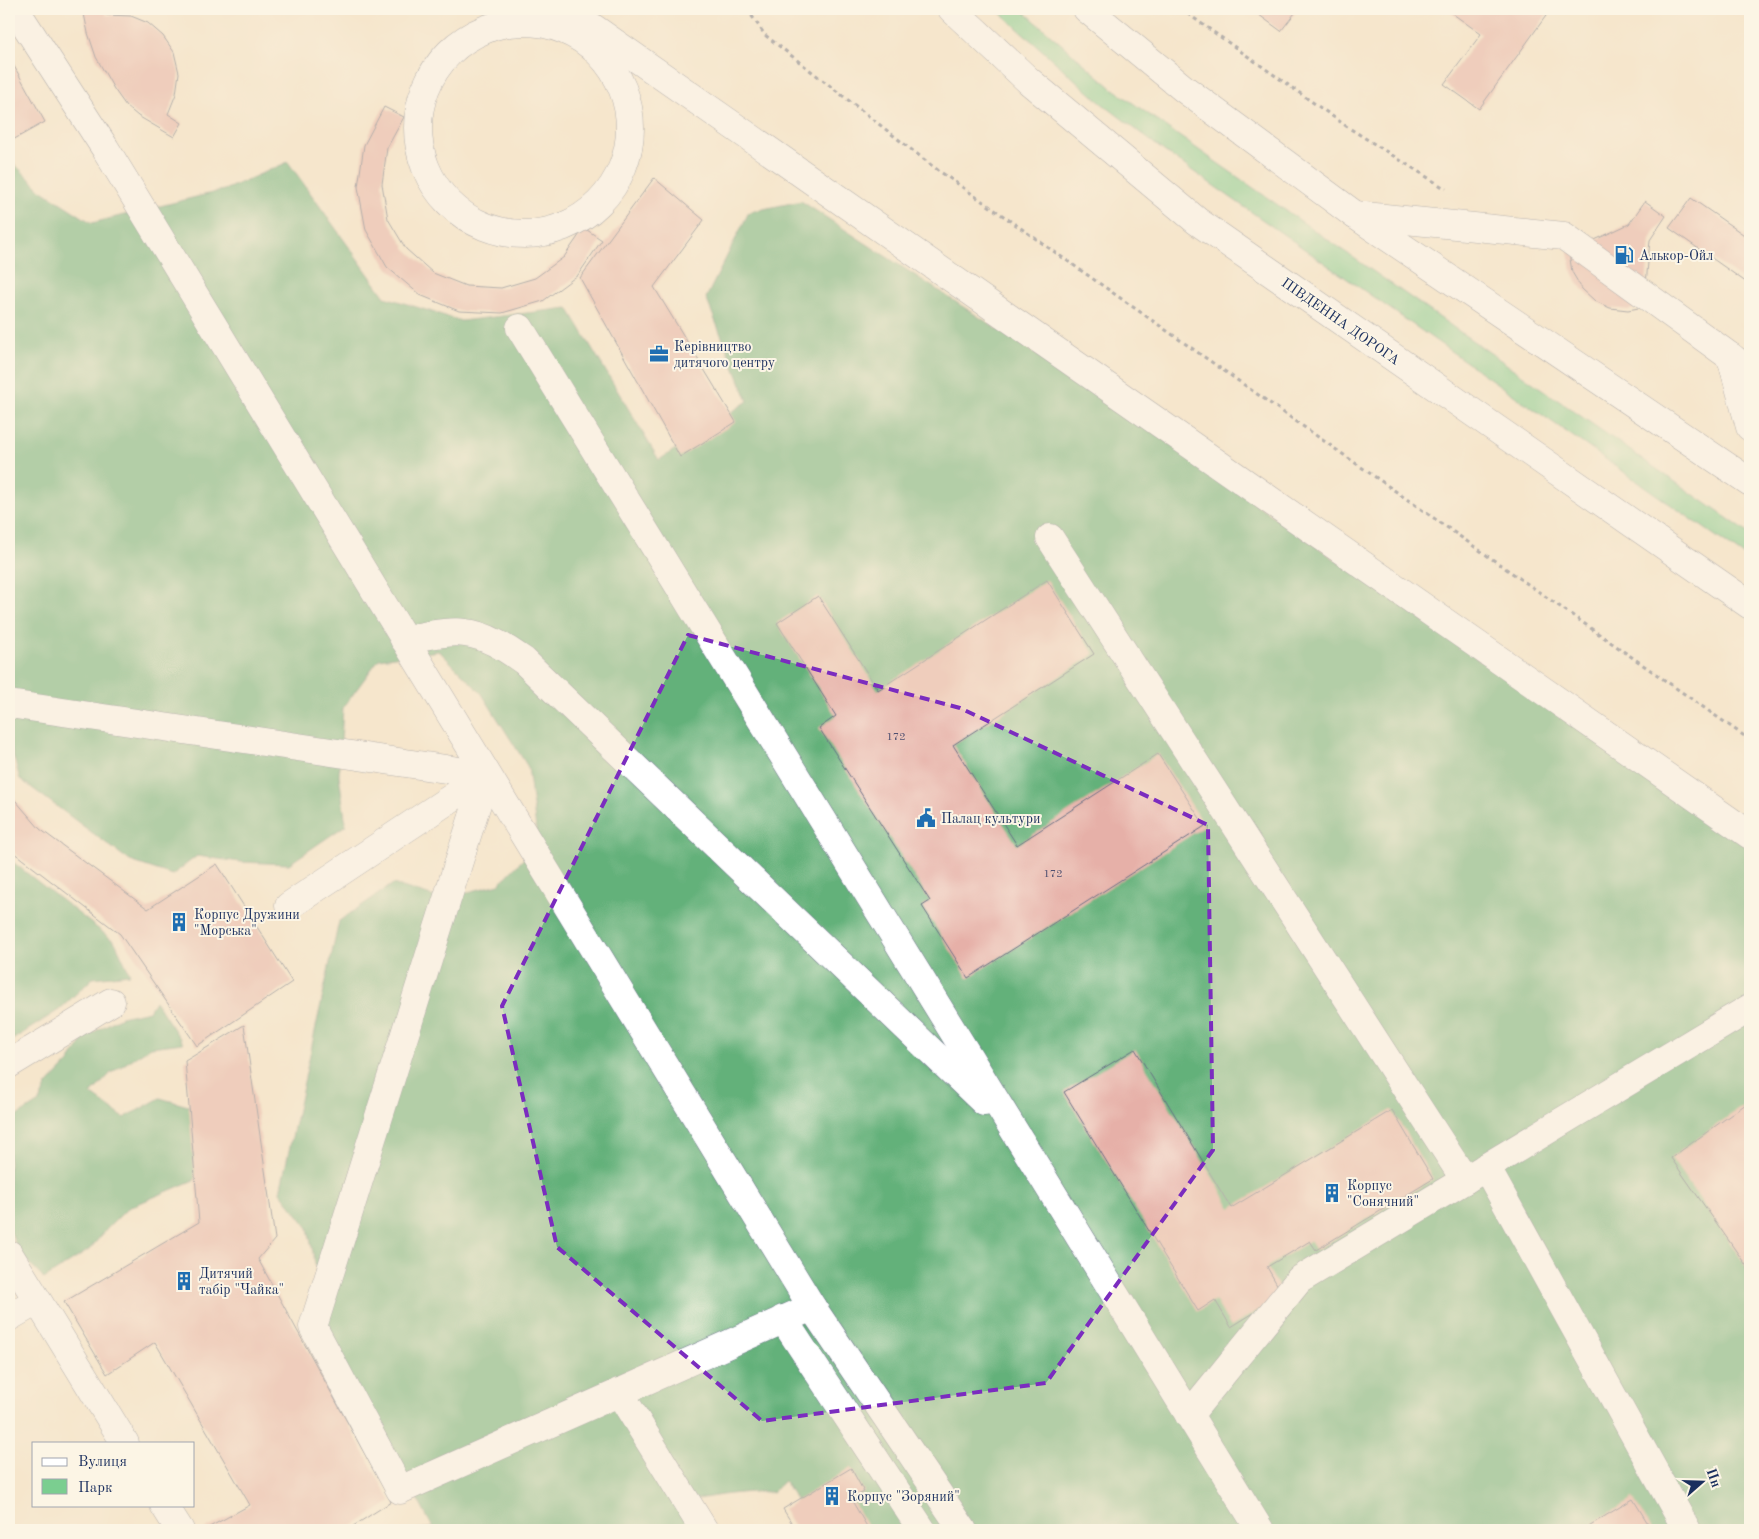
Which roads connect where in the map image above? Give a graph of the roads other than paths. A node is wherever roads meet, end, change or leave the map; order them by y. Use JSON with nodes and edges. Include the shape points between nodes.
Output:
{"nodes":[{"id":1,"x":15,"y":9,"type":"edge"},
{"id":2,"x":952,"y":9,"type":"edge"},
{"id":3,"x":1087,"y":9,"type":"edge"},
{"id":4,"x":581,"y":19,"type":"edge"},
{"id":5,"x":1354,"y":215,"type":"junction"},
{"id":6,"x":520,"y":328,"type":"dead end"},
{"id":7,"x":1741,"y":364,"type":"edge"},
{"id":8,"x":1750,"y":427,"type":"edge"},
{"id":9,"x":1750,"y":482,"type":"edge"},
{"id":10,"x":1050,"y":538,"type":"dead end"},
{"id":11,"x":1750,"y":605,"type":"edge"},
{"id":12,"x":404,"y":639,"type":"junction"},
{"id":13,"x":9,"y":704,"type":"edge"},
{"id":14,"x":486,"y":775,"type":"junction"},
{"id":15,"x":1750,"y":835,"type":"edge"},
{"id":16,"x":289,"y":906,"type":"dead end"},
{"id":17,"x":111,"y":1002,"type":"dead end"},
{"id":18,"x":1750,"y":1008,"type":"edge"},
{"id":19,"x":9,"y":1064,"type":"edge"},
{"id":20,"x":1013,"y":1129,"type":"junction"},
{"id":21,"x":1476,"y":1173,"type":"junction"},
{"id":22,"x":9,"y":1254,"type":"edge"},
{"id":23,"x":37,"y":1301,"type":"junction"},
{"id":24,"x":812,"y":1307,"type":"junction"},
{"id":25,"x":9,"y":1317,"type":"edge"},
{"id":26,"x":783,"y":1319,"type":"junction"},
{"id":27,"x":619,"y":1392,"type":"junction"},
{"id":28,"x":1189,"y":1415,"type":"junction"},
{"id":29,"x":124,"y":1442,"type":"edge"},
{"id":30,"x":165,"y":1506,"type":"edge"},
{"id":31,"x":180,"y":1530,"type":"edge"},
{"id":32,"x":704,"y":1530,"type":"edge"},
{"id":33,"x":922,"y":1530,"type":"edge"},
{"id":34,"x":963,"y":1530,"type":"edge"},
{"id":35,"x":1260,"y":1530,"type":"edge"},
{"id":36,"x":1688,"y":1530,"type":"edge"}],
"edges":[{"from":1,"to":12,"type":"main road","via":[[105,148]]},
{"from":2,"to":11,"type":"main road","name":"ПІВДЕННА ДОРОГА","via":[[1029,81],[1197,221]]},
{"from":3,"to":5,"type":"main road","via":[[1183,88]]},
{"from":4,"to":4,"type":"main road","via":[[507,22],[474,34],[445,56],[426,85],[418,120],[421,156],[436,188],[461,214],[492,229],[526,234],[560,228],[590,211],[613,186],[627,154],[630,120],[622,86]]},
{"from":4,"to":15,"type":"main road"},
{"from":5,"to":7,"type":"main road","via":[[1564,236]]},
{"from":5,"to":9,"type":"main road"},
{"from":6,"to":20,"type":"main road"},
{"from":7,"to":8,"type":"main road"},
{"from":10,"to":21,"type":"main road"},
{"from":12,"to":14,"type":"main road"},
{"from":12,"to":20,"type":"main road","via":[[465,632],[495,642],[524,661]]},
{"from":13,"to":14,"type":"main road"},
{"from":14,"to":16,"type":"main road"},
{"from":14,"to":24,"type":"main road"},
{"from":14,"to":27,"type":"main road","via":[[313,1327],[400,1490]]},
{"from":17,"to":19,"type":"main road"},
{"from":18,"to":21,"type":"main road"},
{"from":20,"to":28,"type":"main road"},
{"from":21,"to":28,"type":"main road","via":[[1299,1280]]},
{"from":21,"to":36,"type":"main road"},
{"from":22,"to":23,"type":"main road"},
{"from":23,"to":25,"type":"main road"},
{"from":23,"to":29,"type":"main road"},
{"from":24,"to":26,"type":"main road"},
{"from":24,"to":34,"type":"main road"},
{"from":26,"to":27,"type":"main road"},
{"from":26,"to":33,"type":"main road"},
{"from":27,"to":32,"type":"main road"},
{"from":28,"to":35,"type":"main road"},
{"from":30,"to":31,"type":"main road"}]}
